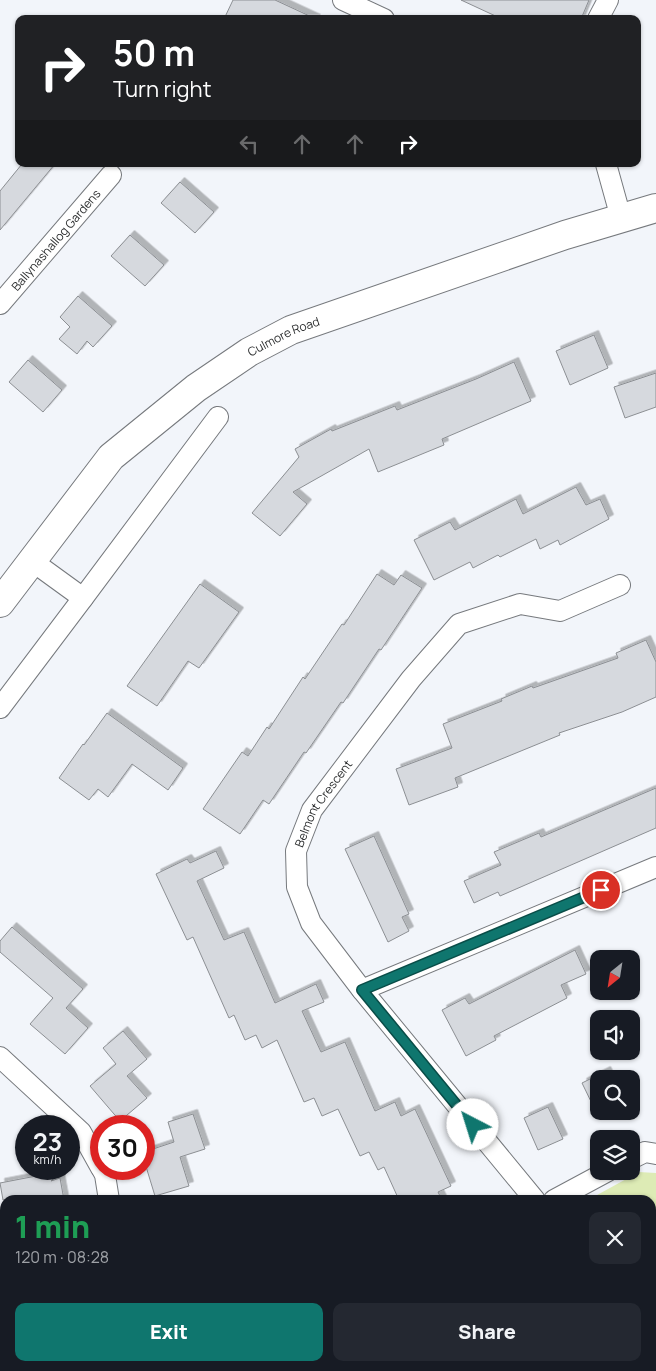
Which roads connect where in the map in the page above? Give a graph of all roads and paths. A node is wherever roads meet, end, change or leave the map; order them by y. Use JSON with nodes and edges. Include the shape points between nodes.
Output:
{"nodes":[{"id":1,"x":343,"y":0,"type":"edge"},
{"id":2,"x":608,"y":0,"type":"edge"},
{"id":3,"x":375,"y":15,"type":"edge"},
{"id":4,"x":600,"y":15,"type":"edge"},
{"id":5,"x":607,"y":167,"type":"edge"},
{"id":6,"x":110,"y":175,"type":"dead end"},
{"id":7,"x":656,"y":208,"type":"edge"},
{"id":8,"x":621,"y":218,"type":"junction"},
{"id":9,"x":0,"y":304,"type":"edge"},
{"id":10,"x":218,"y":417,"type":"dead end"},
{"id":11,"x":32,"y":561,"type":"junction"},
{"id":12,"x":620,"y":585,"type":"dead end"},
{"id":13,"x":83,"y":598,"type":"junction"},
{"id":14,"x":0,"y":603,"type":"edge"},
{"id":15,"x":0,"y":708,"type":"edge"},
{"id":16,"x":656,"y":867,"type":"edge"},
{"id":17,"x":362,"y":990,"type":"junction"},
{"id":18,"x":0,"y":1057,"type":"edge"},
{"id":19,"x":90,"y":1147,"type":"edge"},
{"id":20,"x":640,"y":1154,"type":"edge"},
{"id":21,"x":656,"y":1154,"type":"edge"},
{"id":22,"x":106,"y":1180,"type":"edge"},
{"id":23,"x":591,"y":1180,"type":"edge"},
{"id":24,"x":107,"y":1195,"type":"edge"},
{"id":25,"x":531,"y":1195,"type":"edge"},
{"id":26,"x":563,"y":1195,"type":"edge"}],
"edges":[{"from":1,"to":3,"type":"street"},
{"from":2,"to":4,"type":"street"},
{"from":5,"to":8,"type":"street"},
{"from":6,"to":9,"type":"street","name":"Ballynashallog Gardens"},
{"from":7,"to":8,"type":"highway","name":"Culmore Road"},
{"from":8,"to":11,"type":"highway","name":"Culmore Road","via":[[291,330],[249,352],[196,388],[111,458]]},
{"from":10,"to":13,"type":"street"},
{"from":11,"to":13,"type":"street"},
{"from":11,"to":14,"type":"highway","name":"Culmore Road"},
{"from":12,"to":17,"type":"street","name":"Belmont Crescent","via":[[560,612],[520,604],[460,624],[411,679],[312,810],[296,851],[297,887],[311,923]]},
{"from":13,"to":15,"type":"street"},
{"from":16,"to":17,"type":"street"},
{"from":17,"to":25,"type":"street","name":"Belmont Crescent"},
{"from":18,"to":19,"type":"street","via":[[81,1132]]},
{"from":20,"to":21,"type":"street"},
{"from":22,"to":24,"type":"street"},
{"from":23,"to":26,"type":"street"}]}
